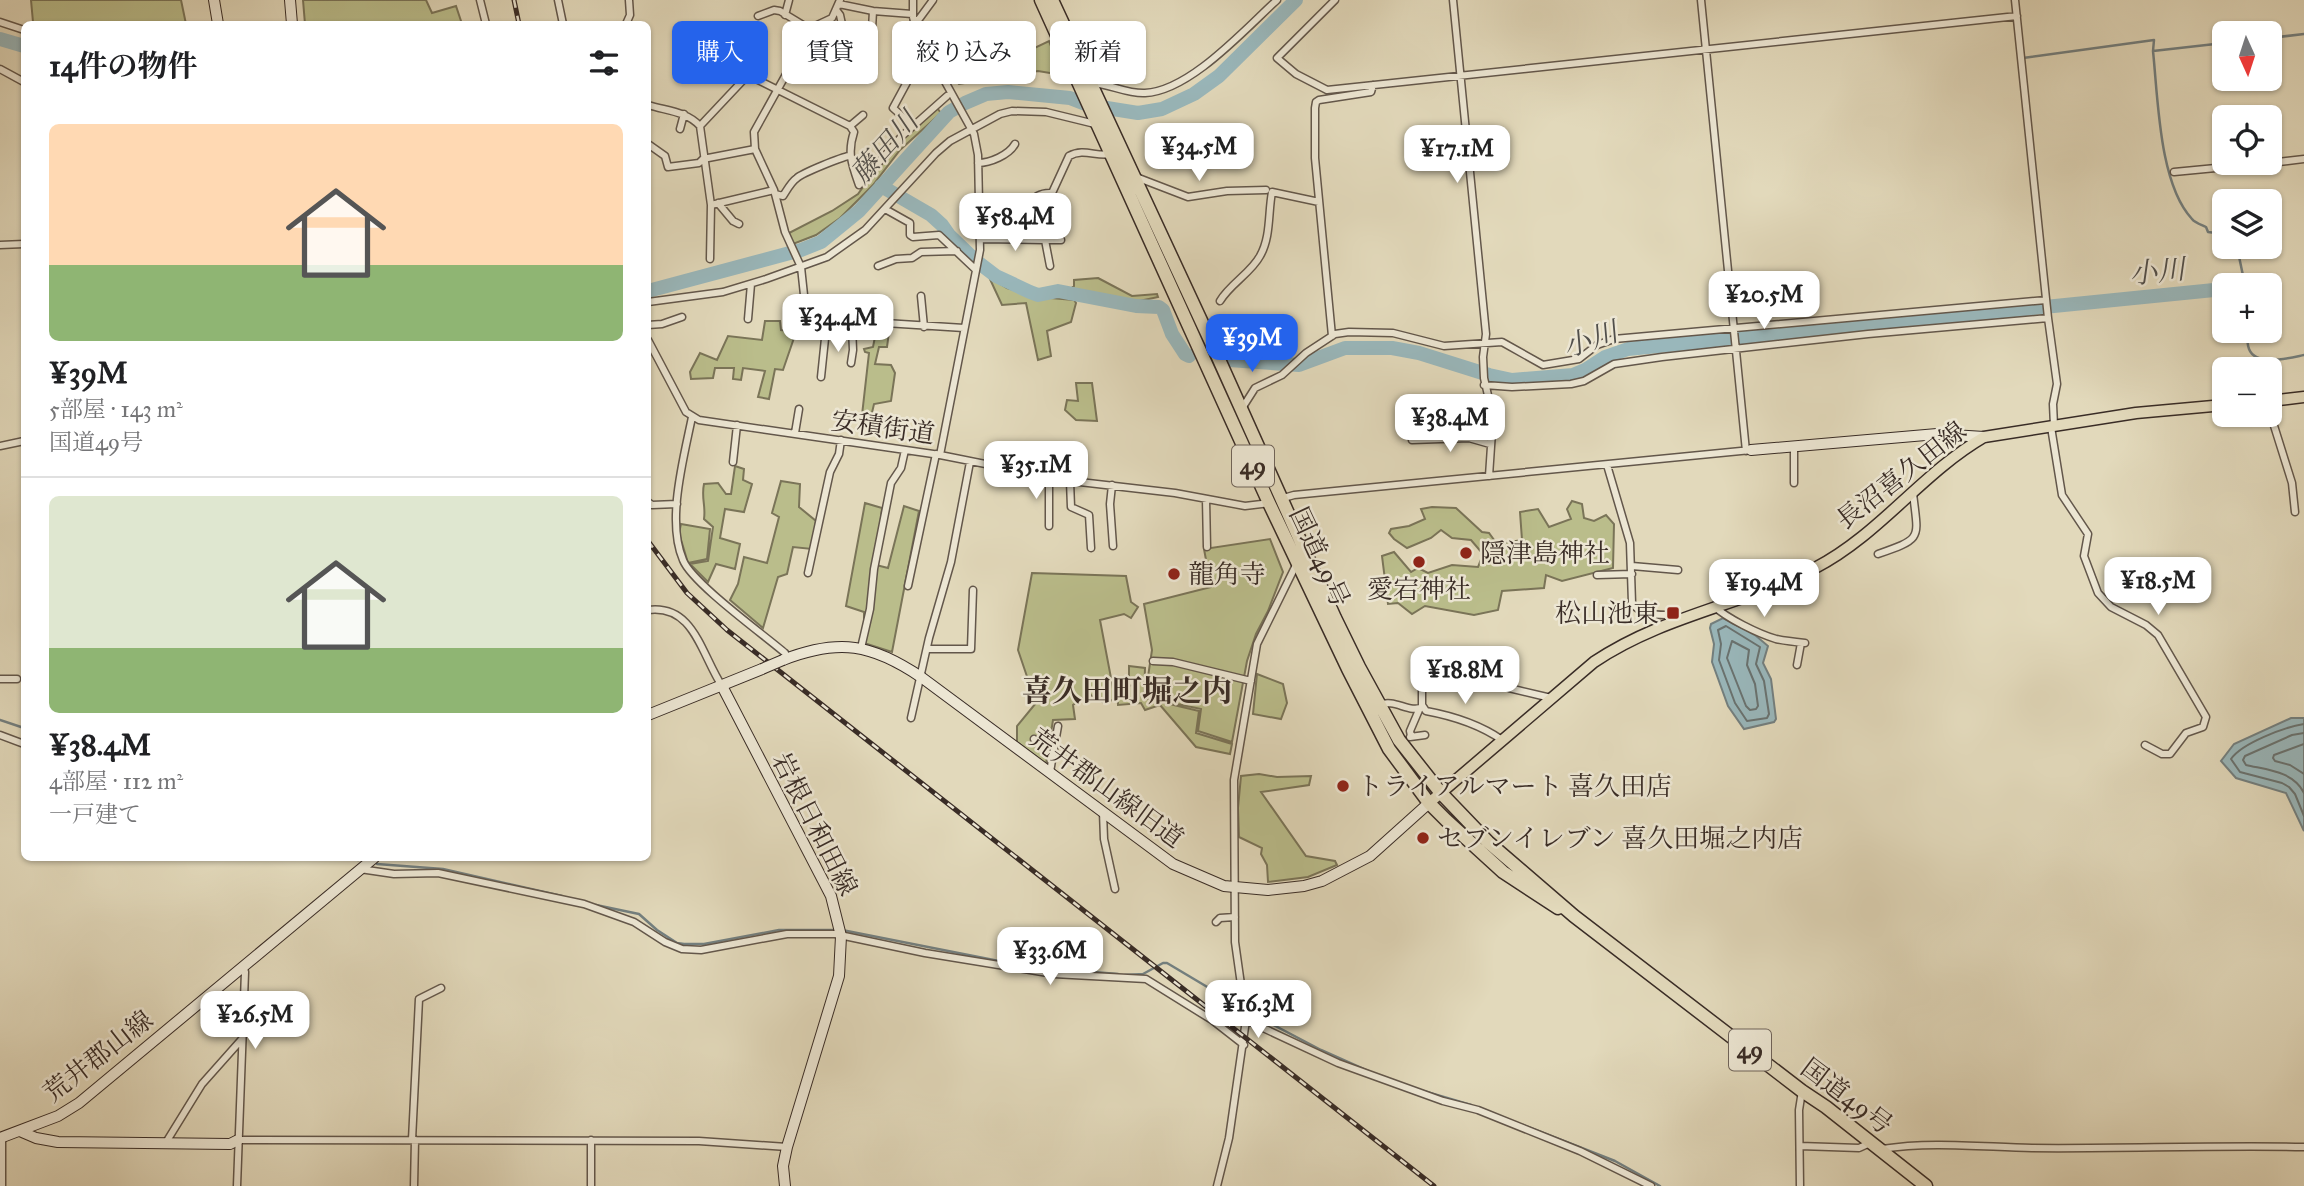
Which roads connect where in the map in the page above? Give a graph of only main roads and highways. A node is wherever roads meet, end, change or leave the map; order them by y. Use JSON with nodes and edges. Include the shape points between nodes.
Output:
{"nodes":[{"id":1,"x":1041,"y":0,"type":"edge"},
{"id":2,"x":1052,"y":0,"type":"edge"},
{"id":3,"x":1052,"y":21,"type":"edge"},
{"id":4,"x":1060,"y":21,"type":"edge"},
{"id":5,"x":1086,"y":84,"type":"edge"},
{"id":6,"x":1100,"y":122,"type":"junction"},
{"id":7,"x":2304,"y":397,"type":"edge"},
{"id":8,"x":2282,"y":400,"type":"edge"},
{"id":9,"x":2212,"y":406,"type":"edge"},
{"id":10,"x":1275,"y":501,"type":"junction"},
{"id":11,"x":1440,"y":792,"type":"junction"},
{"id":12,"x":1429,"y":803,"type":"junction"},
{"id":13,"x":1574,"y":916,"type":"junction"},
{"id":14,"x":1926,"y":1186,"type":"edge"}],
"edges":[{"from":1,"to":3,"type":"highway","name":"国道49号","number":"49"},
{"from":2,"to":4,"type":"highway","name":"国道49号","number":"49"},
{"from":5,"to":6,"type":"highway","name":"国道49号","number":"49"},
{"from":6,"to":10,"type":"highway","name":"国道49号","number":"49"},
{"from":6,"to":10,"type":"highway","name":"国道49号","number":"49","via":[[1133,176],[1241,411]]},
{"from":7,"to":8,"type":"main road"},
{"from":9,"to":11,"type":"main road","name":"長沼喜久田線","via":[[2136,413],[1984,438],[1815,568],[1622,643]]},
{"from":10,"to":11,"type":"highway","name":"国道49号","number":"49","via":[[1379,705]]},
{"from":10,"to":12,"type":"highway","name":"国道49号","number":"49","via":[[1297,563],[1378,729]]},
{"from":11,"to":12,"type":"main road","name":"長沼喜久田線"},
{"from":11,"to":13,"type":"highway","name":"国道49号","number":"49","via":[[1488,842]]},
{"from":12,"to":13,"type":"highway","name":"国道49号","number":"49","via":[[1503,872]]},
{"from":13,"to":14,"type":"highway","name":"国道49号","number":"49"}]}
